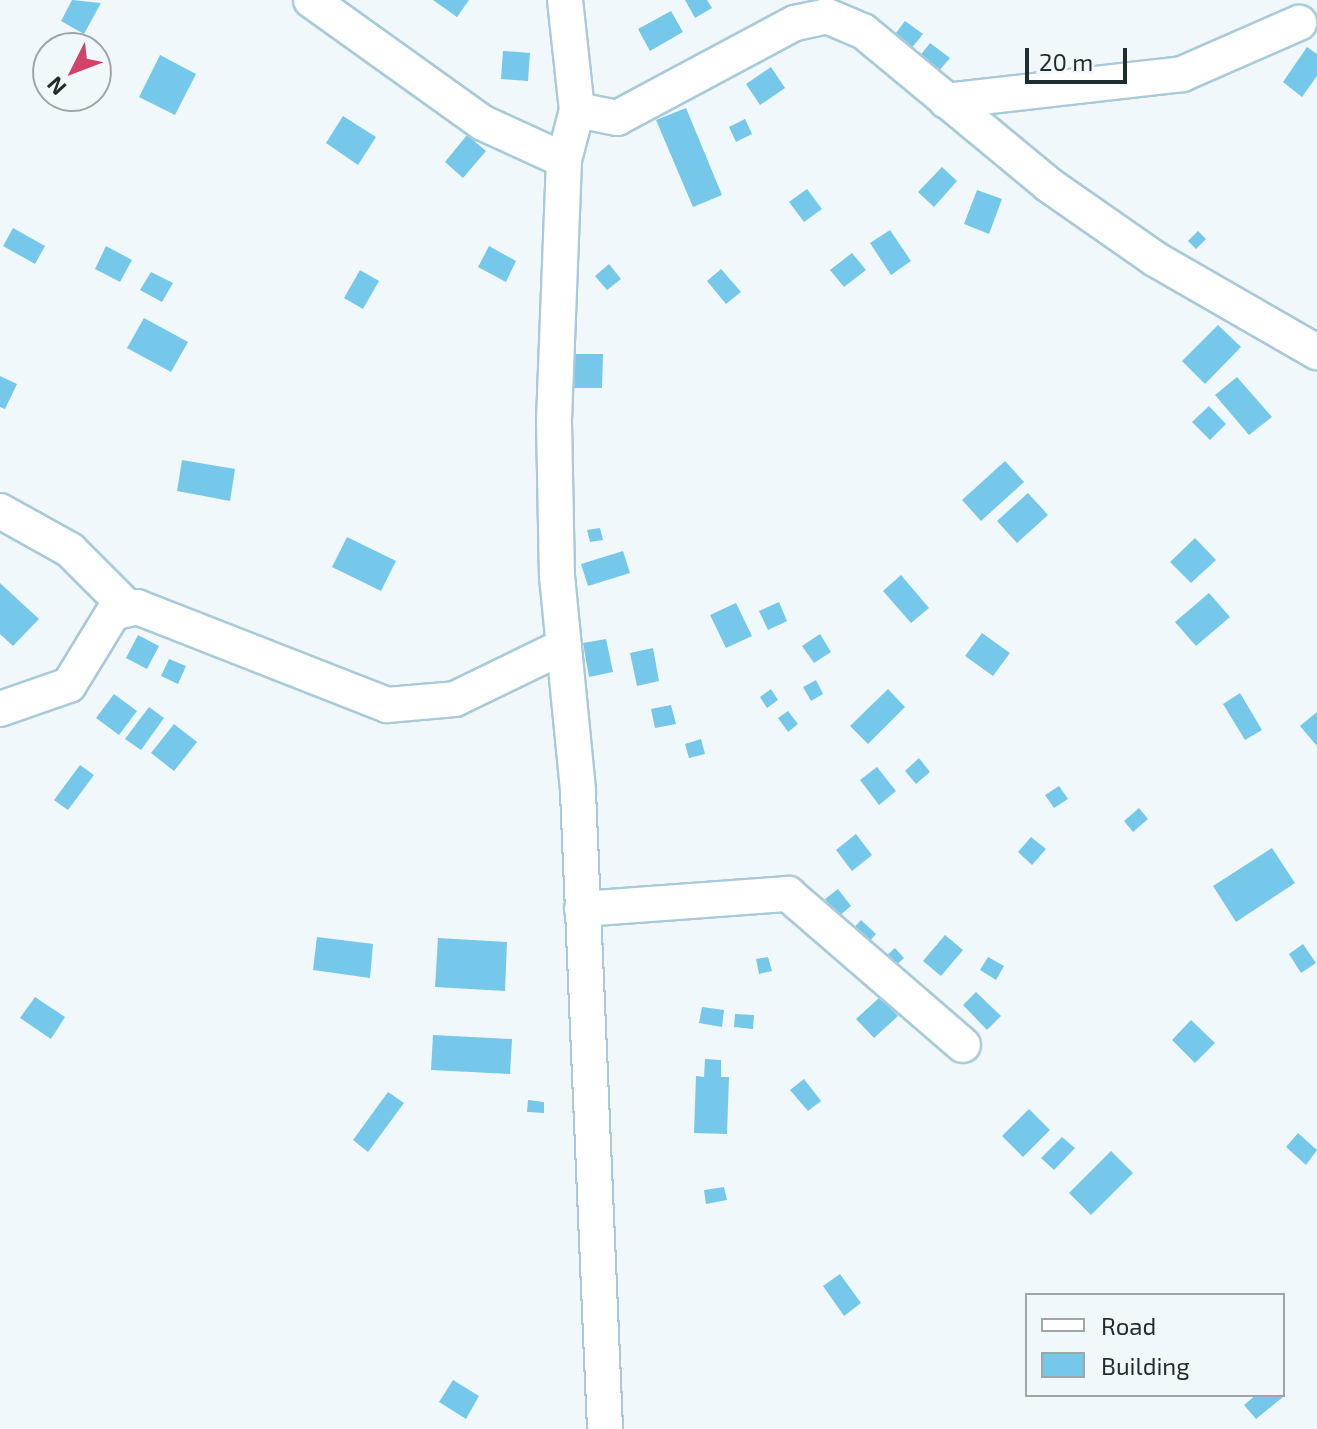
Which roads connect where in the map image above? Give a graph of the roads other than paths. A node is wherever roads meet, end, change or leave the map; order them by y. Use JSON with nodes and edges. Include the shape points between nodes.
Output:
{"nodes":[{"id":1,"x":311,"y":0,"type":"edge"},
{"id":2,"x":565,"y":0,"type":"edge"},
{"id":3,"x":1311,"y":14,"type":"edge"},
{"id":4,"x":946,"y":101,"type":"junction"},
{"id":5,"x":577,"y":110,"type":"junction"},
{"id":6,"x":564,"y":160,"type":"junction"},
{"id":7,"x":1317,"y":352,"type":"edge"},
{"id":8,"x":0,"y":511,"type":"edge"},
{"id":9,"x":129,"y":609,"type":"junction"},
{"id":10,"x":564,"y":646,"type":"junction"},
{"id":11,"x":0,"y":709,"type":"edge"},
{"id":12,"x":582,"y":909,"type":"junction"},
{"id":13,"x":963,"y":1045,"type":"dead end"},
{"id":14,"x":605,"y":1429,"type":"edge"}],
"edges":[{"from":1,"to":6,"type":"street","via":[[483,123]]},
{"from":2,"to":5,"type":"street"},
{"from":3,"to":4,"type":"street","via":[[1182,74]]},
{"from":4,"to":5,"type":"street","via":[[863,31],[827,16],[795,23],[617,118]]},
{"from":4,"to":7,"type":"street","via":[[1155,259]]},
{"from":5,"to":6,"type":"street"},
{"from":6,"to":10,"type":"street","via":[[554,422]]},
{"from":8,"to":9,"type":"street","via":[[70,550]]},
{"from":9,"to":10,"type":"street","via":[[245,646],[387,705],[455,699]]},
{"from":9,"to":11,"type":"street","via":[[113,613],[69,685]]},
{"from":10,"to":12,"type":"street"},
{"from":12,"to":13,"type":"street","via":[[788,894]]},
{"from":12,"to":14,"type":"street"}]}
